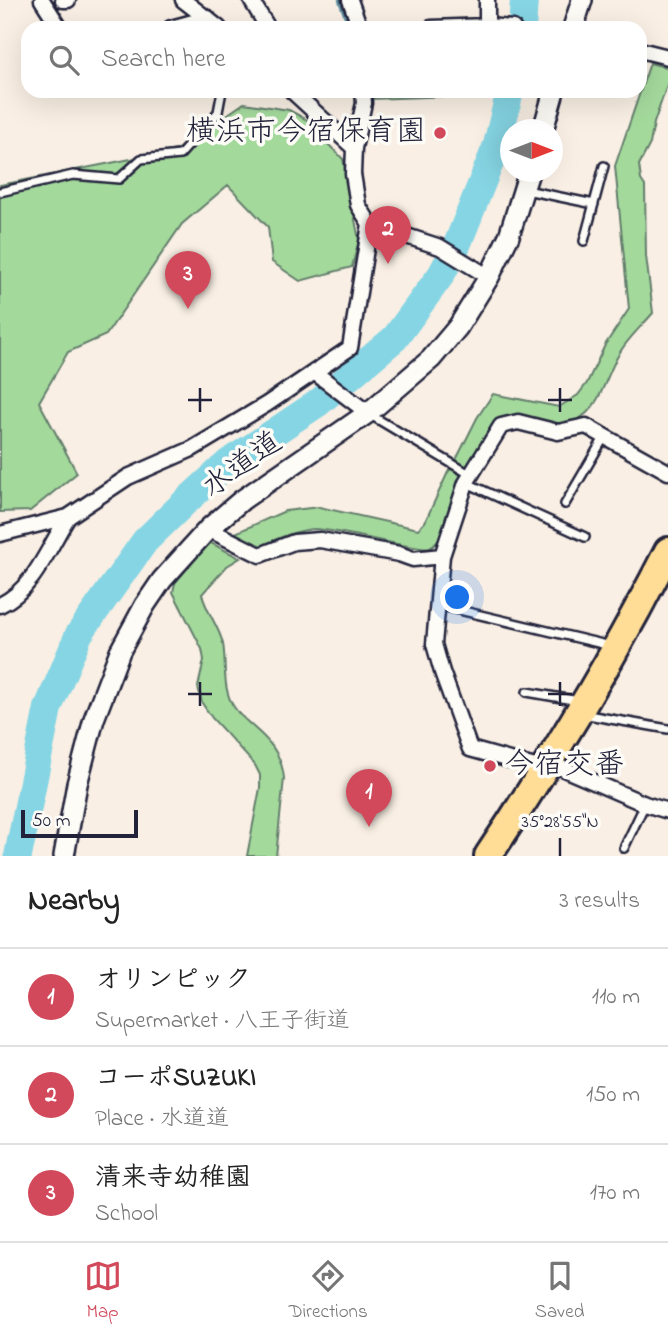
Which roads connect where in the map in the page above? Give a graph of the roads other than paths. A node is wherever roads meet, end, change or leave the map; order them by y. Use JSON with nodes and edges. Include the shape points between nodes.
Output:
{"nodes":[{"id":1,"x":42,"y":0,"type":"edge"},
{"id":2,"x":183,"y":0,"type":"edge"},
{"id":3,"x":251,"y":0,"type":"edge"},
{"id":4,"x":350,"y":0,"type":"edge"},
{"id":5,"x":487,"y":0,"type":"edge"},
{"id":6,"x":582,"y":0,"type":"edge"},
{"id":7,"x":208,"y":18,"type":"junction"},
{"id":8,"x":56,"y":21,"type":"edge"},
{"id":9,"x":197,"y":21,"type":"edge"},
{"id":10,"x":211,"y":21,"type":"edge"},
{"id":11,"x":264,"y":21,"type":"edge"},
{"id":12,"x":357,"y":21,"type":"edge"},
{"id":13,"x":497,"y":21,"type":"edge"},
{"id":14,"x":575,"y":21,"type":"edge"},
{"id":15,"x":647,"y":52,"type":"edge"},
{"id":16,"x":668,"y":57,"type":"edge"},
{"id":17,"x":221,"y":98,"type":"edge"},
{"id":18,"x":302,"y":98,"type":"edge"},
{"id":19,"x":364,"y":98,"type":"edge"},
{"id":20,"x":552,"y":98,"type":"edge"},
{"id":21,"x":545,"y":119,"type":"edge"},
{"id":22,"x":354,"y":148,"type":"junction"},
{"id":23,"x":604,"y":166,"type":"dead end"},
{"id":24,"x":525,"y":182,"type":"edge"},
{"id":25,"x":532,"y":182,"type":"edge"},
{"id":26,"x":0,"y":192,"type":"edge"},
{"id":27,"x":594,"y":204,"type":"junction"},
{"id":28,"x":370,"y":224,"type":"junction"},
{"id":29,"x":584,"y":241,"type":"dead end"},
{"id":30,"x":483,"y":273,"type":"junction"},
{"id":31,"x":314,"y":372,"type":"junction"},
{"id":32,"x":363,"y":410,"type":"junction"},
{"id":33,"x":605,"y":436,"type":"junction"},
{"id":34,"x":668,"y":472,"type":"edge"},
{"id":35,"x":467,"y":477,"type":"junction"},
{"id":36,"x":565,"y":504,"type":"dead end"},
{"id":37,"x":68,"y":517,"type":"junction"},
{"id":38,"x":215,"y":532,"type":"junction"},
{"id":39,"x":0,"y":534,"type":"edge"},
{"id":40,"x":585,"y":537,"type":"dead end"},
{"id":41,"x":668,"y":551,"type":"edge"},
{"id":42,"x":442,"y":556,"type":"junction"},
{"id":43,"x":4,"y":603,"type":"edge"},
{"id":44,"x":438,"y":605,"type":"junction"},
{"id":45,"x":0,"y":617,"type":"edge"},
{"id":46,"x":618,"y":648,"type":"junction"},
{"id":47,"x":527,"y":692,"type":"dead end"},
{"id":48,"x":583,"y":708,"type":"junction"},
{"id":49,"x":668,"y":729,"type":"edge"},
{"id":50,"x":548,"y":766,"type":"junction"},
{"id":51,"x":645,"y":804,"type":"junction"},
{"id":52,"x":668,"y":811,"type":"edge"},
{"id":53,"x":624,"y":848,"type":"dead end"},
{"id":54,"x":64,"y":856,"type":"edge"},
{"id":55,"x":488,"y":856,"type":"edge"}],
"edges":[{"from":1,"to":8,"type":"street"},
{"from":2,"to":7,"type":"street"},
{"from":3,"to":11,"type":"street"},
{"from":4,"to":12,"type":"street"},
{"from":5,"to":13,"type":"street"},
{"from":6,"to":14,"type":"street"},
{"from":7,"to":9,"type":"street"},
{"from":7,"to":10,"type":"street"},
{"from":15,"to":16,"type":"street"},
{"from":17,"to":26,"type":"lane","via":[[218,112],[180,155],[141,159],[119,179],[72,175]]},
{"from":18,"to":22,"type":"street"},
{"from":19,"to":22,"type":"street"},
{"from":20,"to":21,"type":"street"},
{"from":22,"to":28,"type":"street","via":[[358,205]]},
{"from":23,"to":27,"type":"lane"},
{"from":24,"to":30,"type":"street","name":"水道道","via":[[509,236]]},
{"from":25,"to":27,"type":"lane"},
{"from":27,"to":29,"type":"lane"},
{"from":28,"to":30,"type":"street","via":[[440,247]]},
{"from":28,"to":31,"type":"street","via":[[350,348]]},
{"from":30,"to":32,"type":"street","name":"水道道","via":[[458,327],[431,359]]},
{"from":31,"to":32,"type":"street"},
{"from":31,"to":37,"type":"street","via":[[192,449],[128,477]]},
{"from":32,"to":35,"type":"lane"},
{"from":32,"to":38,"type":"street","name":"水道道","via":[[242,500]]},
{"from":33,"to":34,"type":"street"},
{"from":33,"to":35,"type":"street","via":[[586,426],[558,432],[518,422],[501,425]]},
{"from":33,"to":36,"type":"lane"},
{"from":35,"to":40,"type":"lane"},
{"from":35,"to":42,"type":"street"},
{"from":37,"to":39,"type":"street"},
{"from":37,"to":43,"type":"street","via":[[29,582]]},
{"from":38,"to":42,"type":"street","via":[[260,555],[294,542],[320,540],[413,559]]},
{"from":38,"to":54,"type":"street","name":"水道道","via":[[162,580],[120,652],[93,719]]},
{"from":41,"to":46,"type":"highway"},
{"from":42,"to":44,"type":"street"},
{"from":43,"to":45,"type":"street"},
{"from":44,"to":46,"type":"lane"},
{"from":44,"to":50,"type":"street","via":[[434,644],[470,749]]},
{"from":46,"to":48,"type":"highway"},
{"from":47,"to":48,"type":"lane"},
{"from":48,"to":49,"type":"lane"},
{"from":48,"to":50,"type":"highway"},
{"from":50,"to":51,"type":"street"},
{"from":50,"to":55,"type":"highway"},
{"from":51,"to":52,"type":"street"},
{"from":51,"to":53,"type":"lane"}]}
